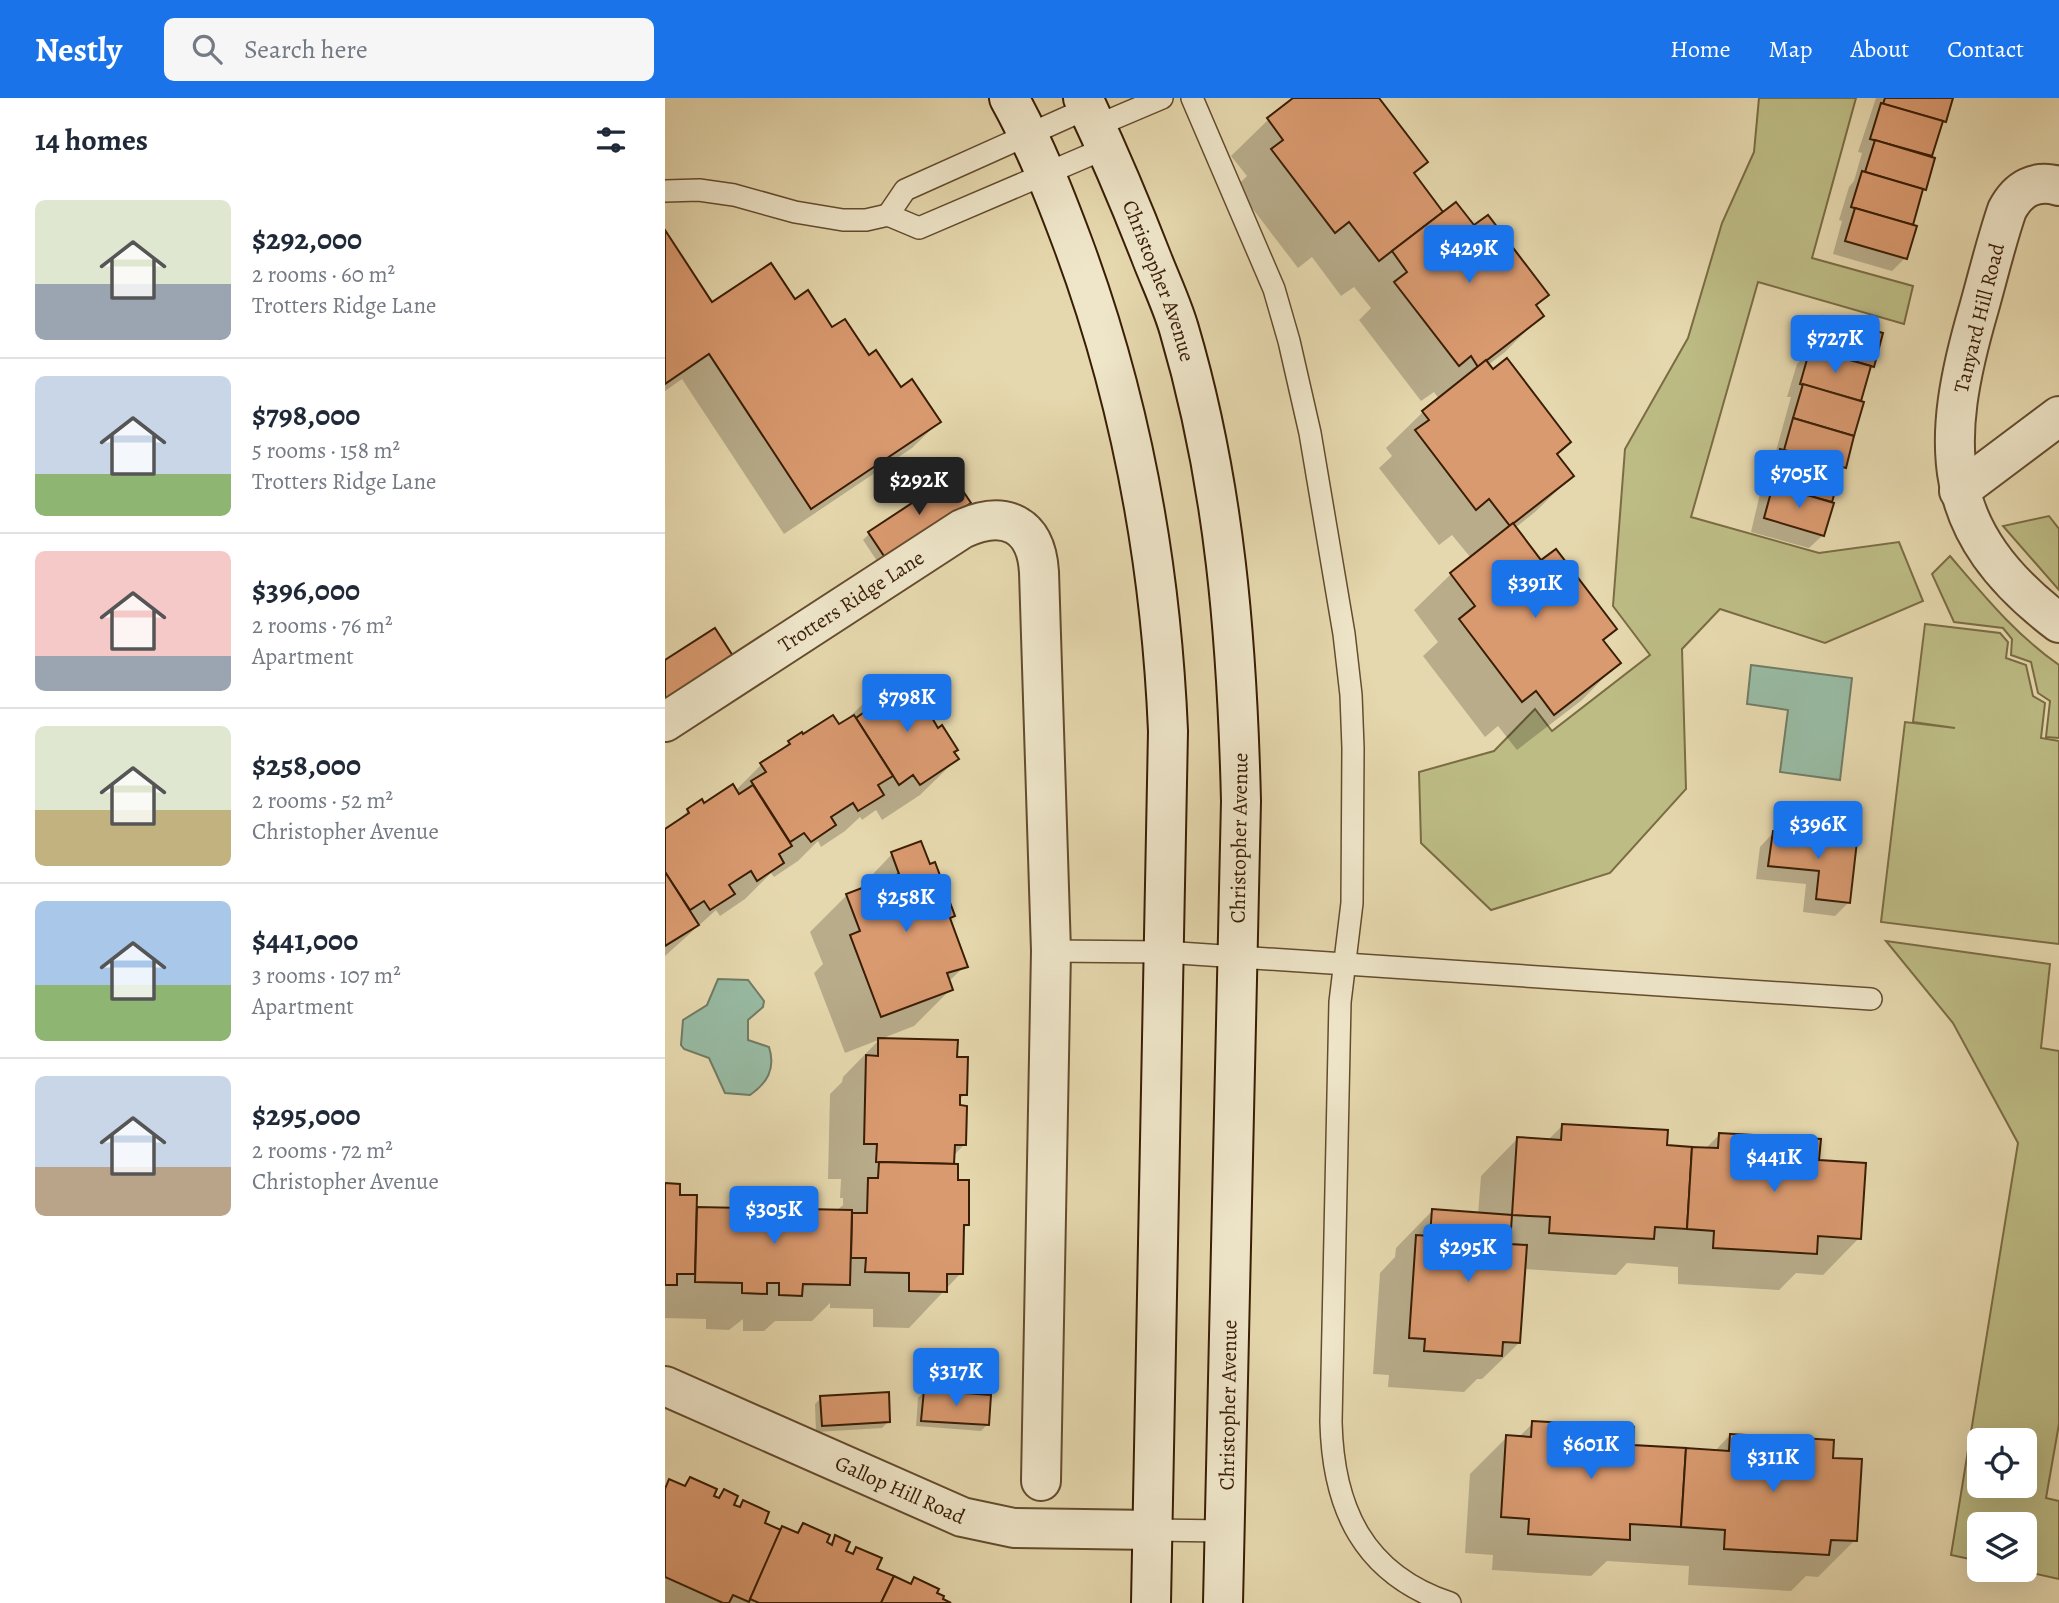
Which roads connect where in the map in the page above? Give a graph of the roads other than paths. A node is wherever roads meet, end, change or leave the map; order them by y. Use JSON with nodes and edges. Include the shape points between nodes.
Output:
{"nodes":[{"id":1,"x":1009,"y":98,"type":"edge"},
{"id":2,"x":1162,"y":98,"type":"edge"},
{"id":3,"x":1192,"y":98,"type":"edge"},
{"id":4,"x":1093,"y":120,"type":"edge"},
{"id":5,"x":1029,"y":134,"type":"junction"},
{"id":6,"x":1047,"y":174,"type":"junction"},
{"id":7,"x":2059,"y":186,"type":"edge"},
{"id":8,"x":665,"y":191,"type":"edge"},
{"id":9,"x":888,"y":215,"type":"junction"},
{"id":10,"x":2059,"y":416,"type":"edge"},
{"id":11,"x":1959,"y":491,"type":"junction"},
{"id":12,"x":2059,"y":623,"type":"edge"},
{"id":13,"x":665,"y":722,"type":"edge"},
{"id":14,"x":1051,"y":951,"type":"junction"},
{"id":15,"x":1164,"y":952,"type":"junction"},
{"id":16,"x":1237,"y":956,"type":"junction"},
{"id":17,"x":1345,"y":964,"type":"junction"},
{"id":18,"x":1871,"y":999,"type":"dead end"},
{"id":19,"x":665,"y":1386,"type":"edge"},
{"id":20,"x":1041,"y":1481,"type":"dead end"},
{"id":21,"x":1153,"y":1530,"type":"junction"},
{"id":22,"x":1224,"y":1531,"type":"junction"},
{"id":23,"x":1151,"y":1603,"type":"edge"},
{"id":24,"x":1223,"y":1603,"type":"edge"},
{"id":25,"x":1450,"y":1603,"type":"edge"}],
"edges":[{"from":1,"to":5,"type":"street"},
{"from":2,"to":4,"type":"lane"},
{"from":3,"to":17,"type":"lane","via":[[1274,289],[1313,446],[1351,695],[1352,904]]},
{"from":4,"to":5,"type":"lane"},
{"from":4,"to":6,"type":"lane"},
{"from":4,"to":16,"type":"street","name":"Christopher Avenue","via":[[1178,327],[1218,499],[1239,699]]},
{"from":5,"to":6,"type":"street"},
{"from":5,"to":9,"type":"lane","via":[[905,190]]},
{"from":6,"to":9,"type":"lane","via":[[919,228]]},
{"from":6,"to":15,"type":"street","via":[[1120,389],[1143,493],[1166,685]]},
{"from":7,"to":11,"type":"street","name":"Tanyard Hill Road","via":[[2041,184],[2020,191],[2003,223],[1961,376],[1954,449]]},
{"from":8,"to":9,"type":"lane","via":[[734,195],[843,220]]},
{"from":10,"to":11,"type":"street"},
{"from":11,"to":12,"type":"street","name":"Tanyard Hill Road","via":[[1969,521],[1987,550],[2019,590]]},
{"from":13,"to":14,"type":"street","name":"Trotters Ridge Lane","via":[[950,537],[988,520],[1010,522],[1026,533],[1037,553]]},
{"from":14,"to":15,"type":"lane"},
{"from":14,"to":20,"type":"street"},
{"from":15,"to":16,"type":"lane"},
{"from":15,"to":21,"type":"street"},
{"from":16,"to":17,"type":"lane"},
{"from":16,"to":22,"type":"street","name":"Christopher Avenue"},
{"from":17,"to":18,"type":"lane"},
{"from":17,"to":25,"type":"lane","via":[[1340,1002],[1332,1452],[1337,1487],[1349,1520],[1364,1543],[1422,1592]]},
{"from":19,"to":21,"type":"street","name":"Gallop Hill Road","via":[[962,1517],[1014,1528]]},
{"from":21,"to":22,"type":"lane"},
{"from":21,"to":23,"type":"street"},
{"from":22,"to":24,"type":"street","name":"Christopher Avenue"}]}
